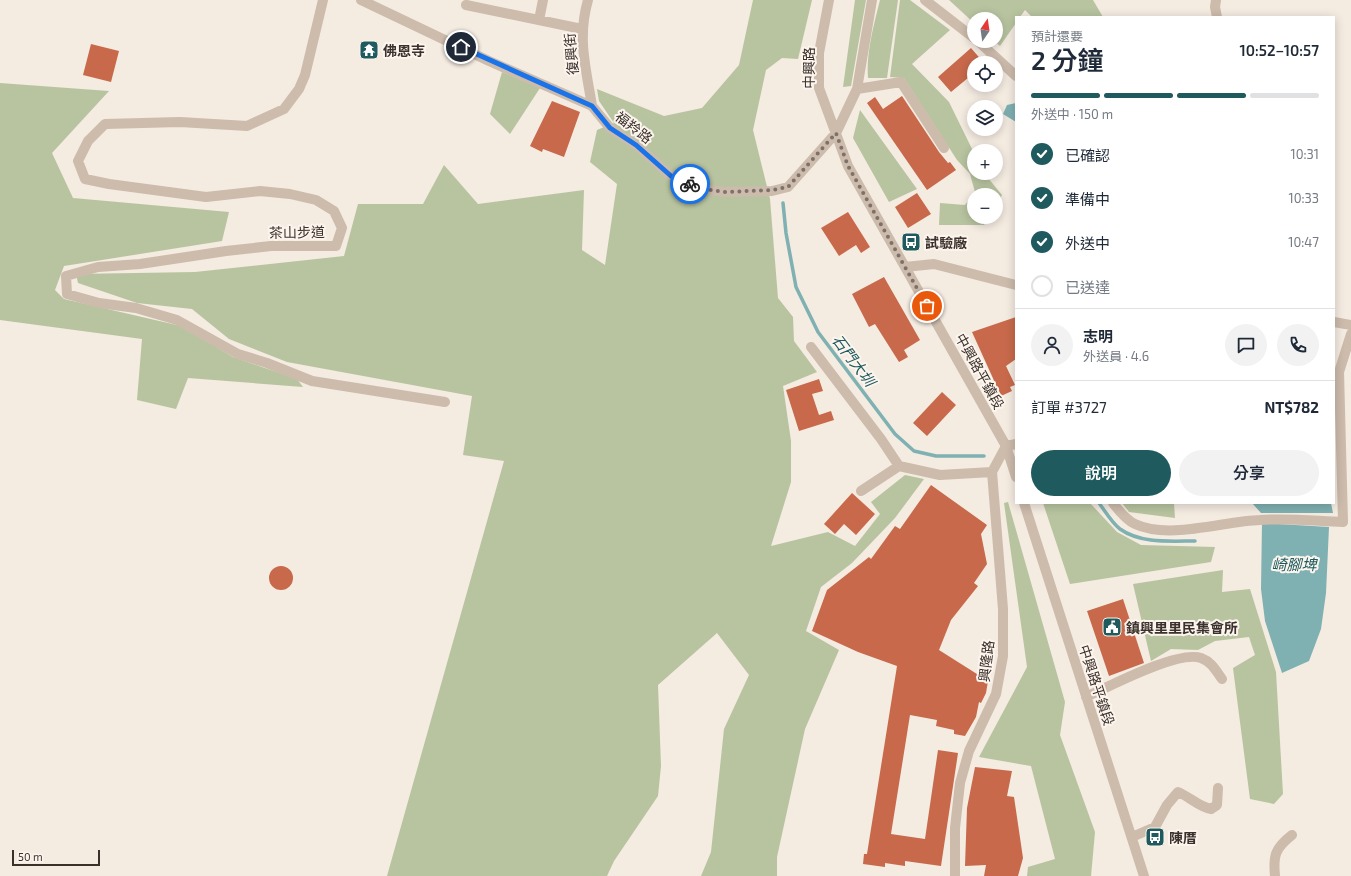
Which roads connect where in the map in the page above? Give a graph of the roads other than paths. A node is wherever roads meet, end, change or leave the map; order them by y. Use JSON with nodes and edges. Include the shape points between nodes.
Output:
{"nodes":[{"id":1,"x":323,"y":0,"type":"edge"},
{"id":2,"x":361,"y":0,"type":"edge"},
{"id":3,"x":543,"y":0,"type":"edge"},
{"id":4,"x":588,"y":0,"type":"edge"},
{"id":5,"x":829,"y":0,"type":"edge"},
{"id":6,"x":872,"y":0,"type":"edge"},
{"id":7,"x":925,"y":0,"type":"edge"},
{"id":8,"x":1216,"y":0,"type":"edge"},
{"id":9,"x":466,"y":5,"type":"dead end"},
{"id":10,"x":1217,"y":16,"type":"edge"},
{"id":11,"x":539,"y":20,"type":"junction"},
{"id":12,"x":582,"y":29,"type":"junction"},
{"id":13,"x":967,"y":33,"type":"edge"},
{"id":14,"x":986,"y":48,"type":"edge"},
{"id":15,"x":1015,"y":75,"type":"edge"},
{"id":16,"x":857,"y":89,"type":"junction"},
{"id":17,"x":592,"y":106,"type":"junction"},
{"id":18,"x":836,"y":133,"type":"junction"},
{"id":19,"x":944,"y":148,"type":"dead end"},
{"id":20,"x":905,"y":267,"type":"junction"},
{"id":21,"x":1015,"y":284,"type":"edge"},
{"id":22,"x":1335,"y":322,"type":"edge"},
{"id":23,"x":1351,"y":325,"type":"edge"},
{"id":24,"x":1351,"y":334,"type":"edge"},
{"id":25,"x":811,"y":348,"type":"dead end"},
{"id":26,"x":446,"y":402,"type":"dead end"},
{"id":27,"x":1011,"y":445,"type":"edge"},
{"id":28,"x":899,"y":466,"type":"junction"},
{"id":29,"x":1015,"y":471,"type":"edge"},
{"id":30,"x":992,"y":472,"type":"junction"},
{"id":31,"x":861,"y":491,"type":"dead end"},
{"id":32,"x":1024,"y":504,"type":"edge"},
{"id":33,"x":1114,"y":504,"type":"edge"},
{"id":34,"x":1222,"y":680,"type":"dead end"},
{"id":35,"x":1086,"y":697,"type":"junction"},
{"id":36,"x":1218,"y":788,"type":"dead end"},
{"id":37,"x":1292,"y":835,"type":"dead end"},
{"id":38,"x":1132,"y":837,"type":"junction"},
{"id":39,"x":955,"y":876,"type":"edge"},
{"id":40,"x":1144,"y":876,"type":"edge"},
{"id":41,"x":1275,"y":876,"type":"edge"}],
"edges":[{"from":1,"to":26,"type":"street","name":"茶山步道","via":[[302,82],[284,109],[248,126],[180,122],[105,124],[88,141],[78,162],[84,179],[109,184],[206,197],[260,191],[316,200],[334,211],[342,228],[336,246],[271,246],[140,264],[98,267],[66,276],[67,294],[99,303],[136,308],[177,320],[238,354],[312,381]]},
{"from":2,"to":17,"type":"street","name":"福羚路","via":[[489,61]]},
{"from":3,"to":11,"type":"street"},
{"from":4,"to":12,"type":"street","name":"復興街"},
{"from":5,"to":18,"type":"street","name":"中興路","via":[[819,53],[819,88]]},
{"from":6,"to":16,"type":"street","name":"福羚路"},
{"from":7,"to":13,"type":"street"},
{"from":8,"to":10,"type":"street"},
{"from":9,"to":11,"type":"street"},
{"from":11,"to":12,"type":"street"},
{"from":12,"to":17,"type":"street","name":"復興街","via":[[582,47]]},
{"from":14,"to":15,"type":"street"},
{"from":16,"to":18,"type":"street","name":"福羚路"},
{"from":16,"to":19,"type":"street","via":[[901,82]]},
{"from":17,"to":18,"type":"street","name":"福羚路","via":[[610,128],[636,145],[671,176],[710,190],[772,190],[788,187]]},
{"from":18,"to":20,"type":"street","name":"中興路平鎮段","via":[[848,166]]},
{"from":20,"to":21,"type":"street","via":[[934,264]]},
{"from":20,"to":27,"type":"street","name":"中興路平鎮段"},
{"from":22,"to":23,"type":"street"},
{"from":24,"to":33,"type":"street","via":[[1339,372],[1343,522],[1259,520],[1202,528],[1156,530],[1135,524]]},
{"from":25,"to":28,"type":"street"},
{"from":27,"to":29,"type":"street","name":"中興路平鎮段"},
{"from":27,"to":30,"type":"street"},
{"from":28,"to":30,"type":"street","via":[[940,475]]},
{"from":28,"to":31,"type":"street"},
{"from":30,"to":39,"type":"street","name":"興隆路","via":[[1003,609],[1003,656],[996,694],[969,751],[960,783],[955,828]]},
{"from":32,"to":35,"type":"street","name":"中興路平鎮段"},
{"from":34,"to":35,"type":"street","via":[[1212,664],[1200,658],[1182,657]]},
{"from":35,"to":38,"type":"street","name":"中興路平鎮段"},
{"from":36,"to":38,"type":"street","via":[[1217,805],[1211,809],[1203,808],[1178,792],[1154,827]]},
{"from":37,"to":41,"type":"street","via":[[1282,842],[1273,858]]},
{"from":38,"to":40,"type":"street","name":"中興路平鎮段"}]}
